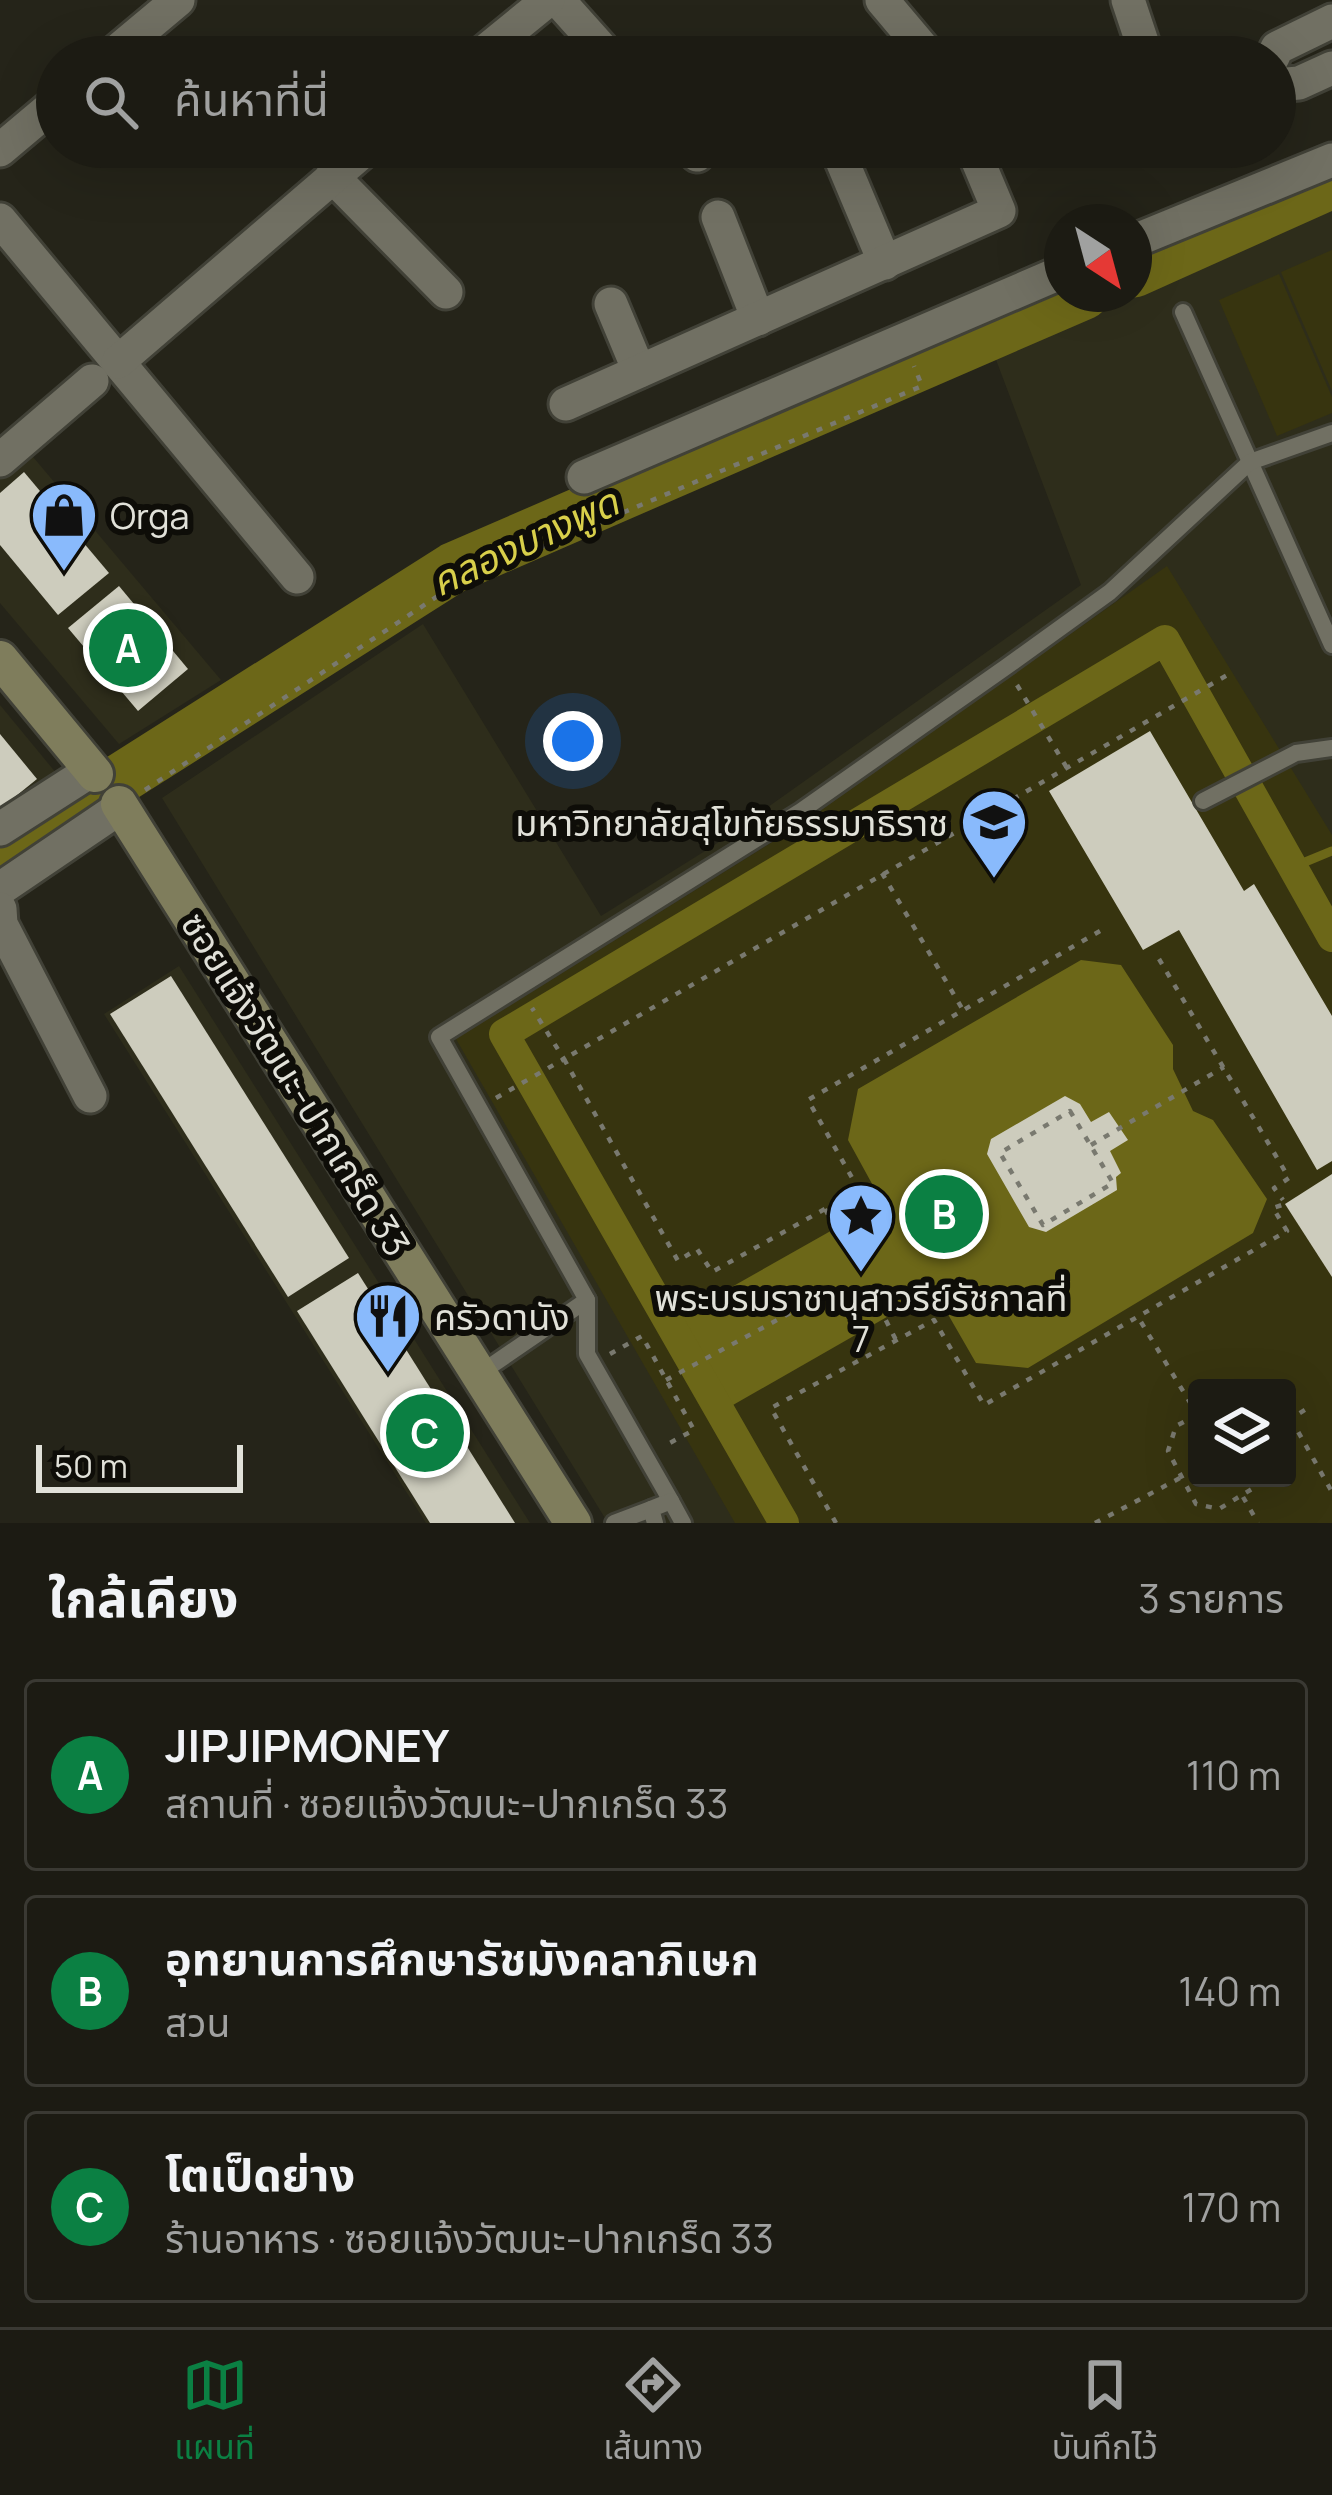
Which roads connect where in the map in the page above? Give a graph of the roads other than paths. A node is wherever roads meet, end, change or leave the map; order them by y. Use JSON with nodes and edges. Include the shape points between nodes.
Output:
{"nodes":[{"id":1,"x":178,"y":0,"type":"edge"},
{"id":2,"x":548,"y":0,"type":"edge"},
{"id":3,"x":558,"y":0,"type":"edge"},
{"id":4,"x":882,"y":0,"type":"edge"},
{"id":5,"x":1128,"y":0,"type":"edge"},
{"id":6,"x":1332,"y":21,"type":"edge"},
{"id":7,"x":135,"y":36,"type":"edge"},
{"id":8,"x":504,"y":36,"type":"edge"},
{"id":9,"x":590,"y":36,"type":"edge"},
{"id":10,"x":912,"y":36,"type":"edge"},
{"id":11,"x":1140,"y":36,"type":"edge"},
{"id":12,"x":1296,"y":39,"type":"edge"},
{"id":13,"x":1332,"y":68,"type":"edge"},
{"id":14,"x":1296,"y":83,"type":"edge"},
{"id":15,"x":36,"y":120,"type":"edge"},
{"id":16,"x":0,"y":150,"type":"edge"},
{"id":17,"x":1332,"y":160,"type":"edge"},
{"id":18,"x":342,"y":168,"type":"edge"},
{"id":19,"x":845,"y":168,"type":"edge"},
{"id":20,"x":981,"y":168,"type":"edge"},
{"id":21,"x":332,"y":176,"type":"junction"},
{"id":22,"x":718,"y":217,"type":"dead end"},
{"id":23,"x":0,"y":220,"type":"edge"},
{"id":24,"x":1152,"y":234,"type":"edge"},
{"id":25,"x":885,"y":262,"type":"junction"},
{"id":26,"x":1044,"y":280,"type":"edge"},
{"id":27,"x":446,"y":292,"type":"dead end"},
{"id":28,"x":610,"y":304,"type":"dead end"},
{"id":29,"x":1183,"y":312,"type":"dead end"},
{"id":30,"x":758,"y":319,"type":"junction"},
{"id":31,"x":639,"y":371,"type":"junction"},
{"id":32,"x":105,"y":372,"type":"junction"},
{"id":33,"x":566,"y":404,"type":"dead end"},
{"id":34,"x":1332,"y":433,"type":"edge"},
{"id":35,"x":0,"y":460,"type":"edge"},
{"id":36,"x":1250,"y":462,"type":"junction"},
{"id":37,"x":584,"y":477,"type":"dead end"},
{"id":38,"x":297,"y":577,"type":"dead end"},
{"id":39,"x":1332,"y":645,"type":"edge"},
{"id":40,"x":0,"y":659,"type":"edge"},
{"id":41,"x":1332,"y":748,"type":"edge"},
{"id":42,"x":94,"y":772,"type":"junction"},
{"id":43,"x":1203,"y":801,"type":"dead end"},
{"id":44,"x":120,"y":805,"type":"junction"},
{"id":45,"x":0,"y":829,"type":"edge"},
{"id":46,"x":0,"y":889,"type":"edge"},
{"id":47,"x":0,"y":909,"type":"edge"},
{"id":48,"x":90,"y":1096,"type":"dead end"},
{"id":49,"x":587,"y":1300,"type":"junction"},
{"id":50,"x":479,"y":1374,"type":"junction"},
{"id":51,"x":671,"y":1502,"type":"junction"},
{"id":52,"x":653,"y":1516,"type":"edge"},
{"id":53,"x":573,"y":1523,"type":"edge"},
{"id":54,"x":614,"y":1523,"type":"edge"},
{"id":55,"x":683,"y":1523,"type":"edge"}],
"edges":[{"from":1,"to":7,"type":"street"},
{"from":2,"to":8,"type":"street"},
{"from":3,"to":9,"type":"street"},
{"from":4,"to":10,"type":"street"},
{"from":5,"to":11,"type":"street"},
{"from":6,"to":12,"type":"street"},
{"from":13,"to":14,"type":"street"},
{"from":15,"to":16,"type":"street"},
{"from":17,"to":24,"type":"street"},
{"from":18,"to":21,"type":"street"},
{"from":19,"to":25,"type":"street"},
{"from":20,"to":25,"type":"street","via":[[999,212]]},
{"from":21,"to":27,"type":"street"},
{"from":21,"to":32,"type":"street"},
{"from":22,"to":30,"type":"street"},
{"from":23,"to":32,"type":"street"},
{"from":25,"to":30,"type":"street"},
{"from":26,"to":37,"type":"street"},
{"from":28,"to":31,"type":"street"},
{"from":29,"to":36,"type":"lane"},
{"from":30,"to":31,"type":"street"},
{"from":31,"to":33,"type":"street"},
{"from":32,"to":35,"type":"street"},
{"from":32,"to":38,"type":"street"},
{"from":34,"to":36,"type":"lane"},
{"from":36,"to":39,"type":"lane"},
{"from":36,"to":49,"type":"lane","via":[[1110,592],[1006,667],[801,811],[440,1037]]},
{"from":40,"to":42,"type":"street","name":"ซอยแจ้งวัฒนะ-ปากเกร็ด 33"},
{"from":41,"to":43,"type":"lane","via":[[1296,753]]},
{"from":42,"to":44,"type":"street","name":"ซอยแจ้งวัฒนะ-ปากเกร็ด 33"},
{"from":42,"to":45,"type":"street"},
{"from":44,"to":46,"type":"street"},
{"from":44,"to":50,"type":"street","name":"ซอยแจ้งวัฒนะ-ปากเกร็ด 33"},
{"from":47,"to":48,"type":"street"},
{"from":49,"to":50,"type":"lane"},
{"from":49,"to":51,"type":"lane","via":[[586,1354]]},
{"from":50,"to":53,"type":"street","name":"ซอยแจ้งวัฒนะ-ปากเกร็ด 33"},
{"from":51,"to":52,"type":"lane"},
{"from":51,"to":55,"type":"lane"},
{"from":52,"to":54,"type":"lane"}]}
